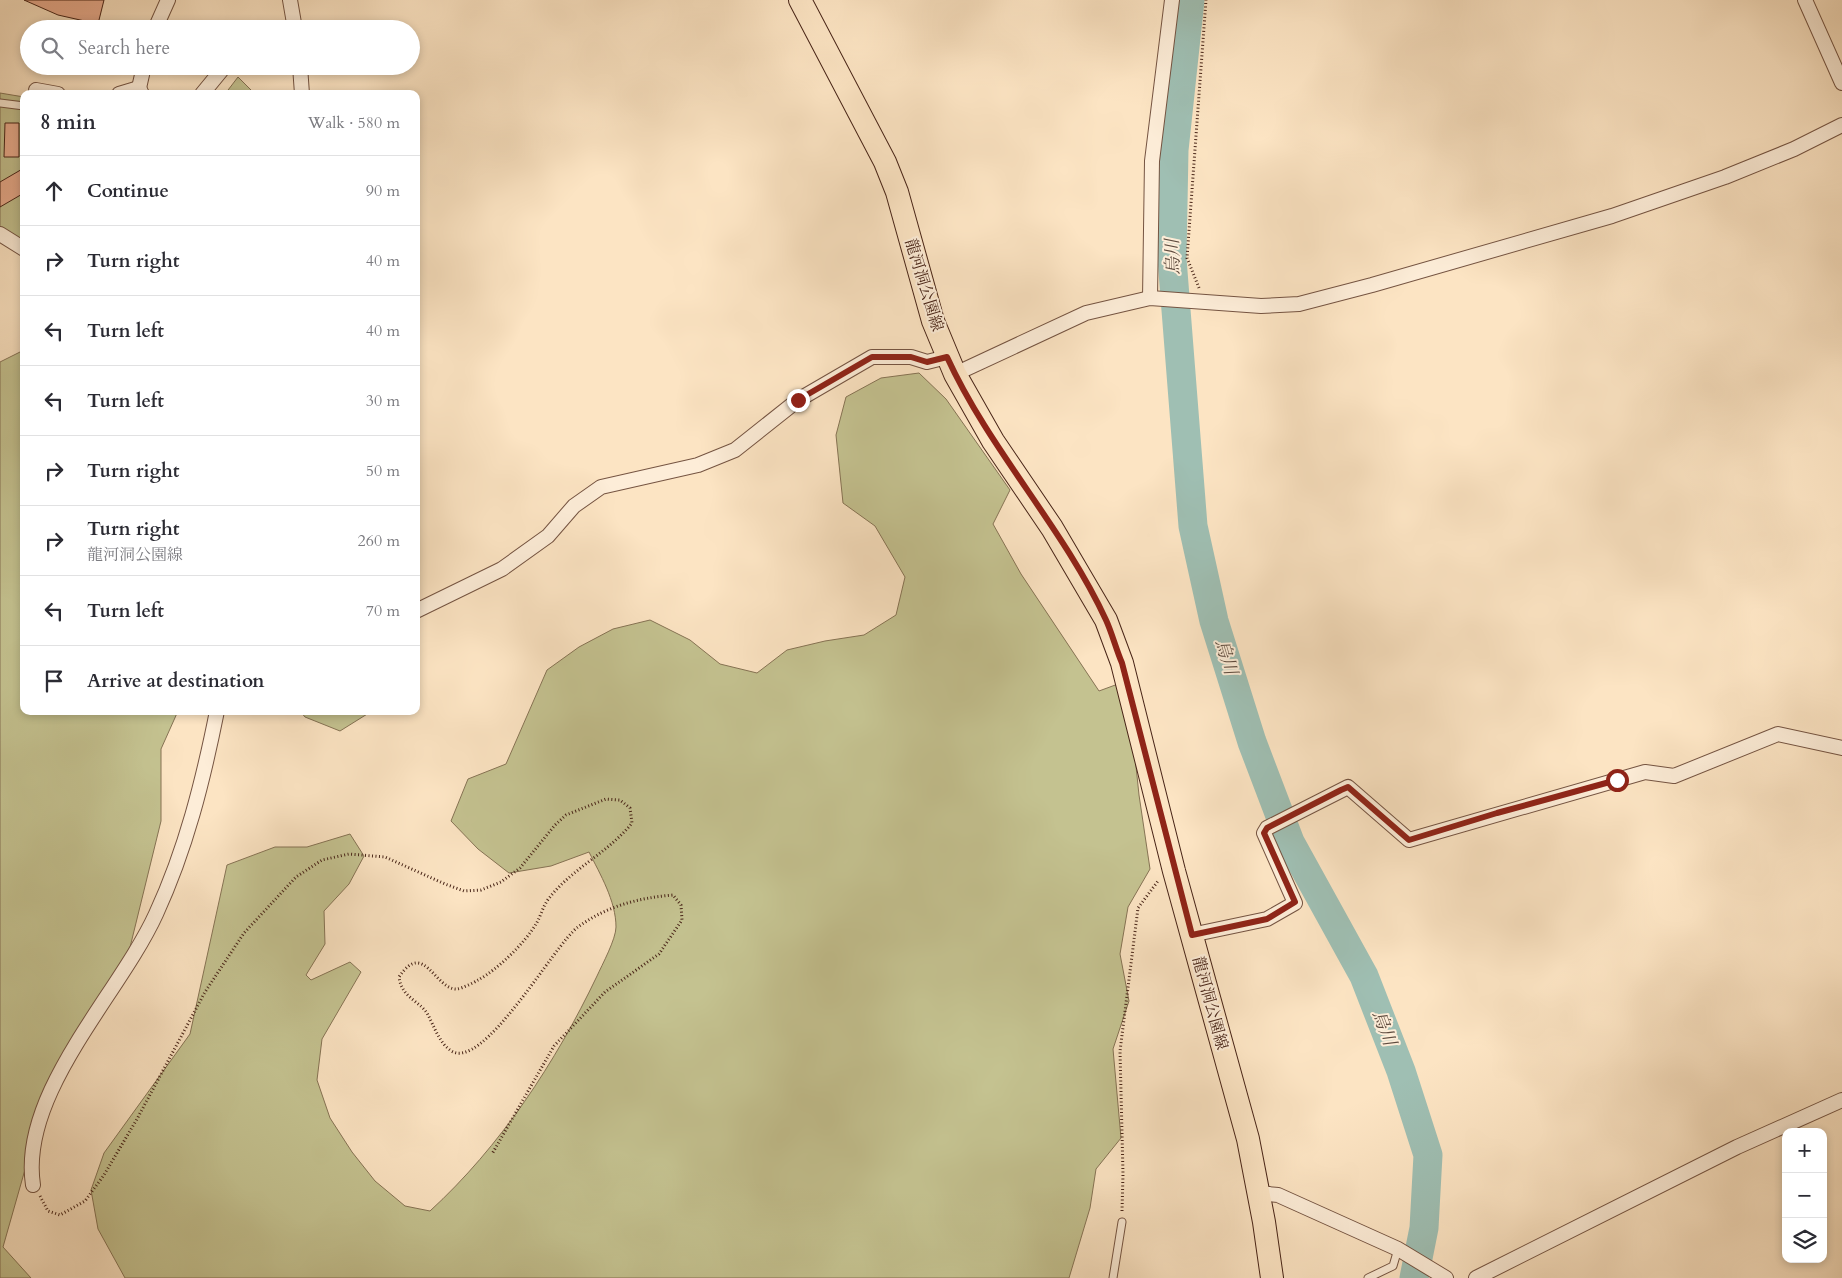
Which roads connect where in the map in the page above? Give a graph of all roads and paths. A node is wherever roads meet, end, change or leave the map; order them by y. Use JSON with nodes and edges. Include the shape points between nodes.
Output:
{"nodes":[{"id":1,"x":168,"y":0,"type":"edge"},
{"id":2,"x":290,"y":0,"type":"edge"},
{"id":3,"x":800,"y":0,"type":"edge"},
{"id":4,"x":1172,"y":0,"type":"edge"},
{"id":5,"x":1206,"y":0,"type":"edge"},
{"id":6,"x":1804,"y":0,"type":"edge"},
{"id":7,"x":159,"y":20,"type":"edge"},
{"id":8,"x":293,"y":20,"type":"edge"},
{"id":9,"x":143,"y":75,"type":"edge"},
{"id":10,"x":218,"y":75,"type":"edge"},
{"id":11,"x":301,"y":75,"type":"edge"},
{"id":12,"x":1842,"y":83,"type":"edge"},
{"id":13,"x":140,"y":90,"type":"edge"},
{"id":14,"x":205,"y":90,"type":"edge"},
{"id":15,"x":302,"y":90,"type":"edge"},
{"id":16,"x":0,"y":103,"type":"edge"},
{"id":17,"x":20,"y":106,"type":"edge"},
{"id":18,"x":1842,"y":125,"type":"edge"},
{"id":19,"x":0,"y":234,"type":"edge"},
{"id":20,"x":20,"y":246,"type":"edge"},
{"id":21,"x":1154,"y":298,"type":"junction"},
{"id":22,"x":1199,"y":302,"type":"junction"},
{"id":23,"x":951,"y":366,"type":"junction"},
{"id":24,"x":420,"y":610,"type":"edge"},
{"id":25,"x":216,"y":715,"type":"edge"},
{"id":26,"x":1842,"y":748,"type":"edge"},
{"id":27,"x":1174,"y":871,"type":"junction"},
{"id":28,"x":1192,"y":935,"type":"junction"},
{"id":29,"x":1842,"y":1100,"type":"edge"},
{"id":30,"x":492,"y":1154,"type":"dead end"},
{"id":31,"x":33,"y":1185,"type":"joint"},
{"id":32,"x":1258,"y":1193,"type":"junction"},
{"id":33,"x":1122,"y":1222,"type":"joint"},
{"id":34,"x":1398,"y":1249,"type":"junction"},
{"id":35,"x":1442,"y":1276,"type":"edge"},
{"id":36,"x":1113,"y":1278,"type":"edge"},
{"id":37,"x":1272,"y":1278,"type":"edge"},
{"id":38,"x":1368,"y":1278,"type":"edge"},
{"id":39,"x":1476,"y":1278,"type":"edge"}],
"edges":[{"from":1,"to":7,"type":"street"},
{"from":2,"to":8,"type":"street"},
{"from":3,"to":23,"type":"main road","name":"龍河洞公園線","via":[[885,162],[897,192],[934,322]]},
{"from":4,"to":21,"type":"street","via":[[1152,160]]},
{"from":5,"to":22,"type":"path","via":[[1187,258]]},
{"from":6,"to":12,"type":"street"},
{"from":9,"to":13,"type":"street"},
{"from":10,"to":14,"type":"street"},
{"from":11,"to":15,"type":"street"},
{"from":16,"to":17,"type":"lane"},
{"from":18,"to":22,"type":"street","via":[[1725,177],[1612,216],[1372,284],[1299,304],[1261,306]]},
{"from":19,"to":20,"type":"street"},
{"from":21,"to":22,"type":"street"},
{"from":21,"to":23,"type":"street","via":[[1086,313]]},
{"from":23,"to":24,"type":"street","via":[[911,357],[872,357],[798,400],[735,450],[698,465],[601,487],[574,506],[548,536],[502,569]]},
{"from":23,"to":27,"type":"main road","name":"龍河洞公園線","via":[[993,441],[1052,528],[1106,620],[1122,663]]},
{"from":25,"to":31,"type":"street","via":[[184,848],[143,941],[52,1085],[36,1132],[30,1166]]},
{"from":26,"to":28,"type":"street","via":[[1778,734],[1674,776],[1645,772],[1409,840],[1348,787],[1267,828],[1264,833],[1295,902],[1267,919]]},
{"from":27,"to":28,"type":"main road","name":"龍河洞公園線"},
{"from":27,"to":33,"type":"path","via":[[1157,882],[1138,908],[1120,1050],[1124,1174]]},
{"from":28,"to":32,"type":"main road","name":"龍河洞公園線","via":[[1248,1139]]},
{"from":29,"to":39,"type":"street","via":[[1737,1147]]},
{"from":30,"to":31,"type":"path","via":[[554,1046],[605,992],[659,954],[682,920],[681,906],[673,895],[642,898],[607,909],[576,928],[482,1044],[458,1053],[450,1051],[426,1010],[415,1003],[400,985],[399,977],[405,968],[414,964],[427,966],[449,987],[458,989],[479,979],[503,961],[535,926],[549,898],[632,823],[630,808],[620,800],[606,799],[566,815],[554,825],[520,868],[501,882],[481,890],[464,891],[385,857],[349,854],[322,860],[296,877],[244,933],[205,992],[104,1175],[85,1201],[60,1216],[48,1211]]},
{"from":32,"to":34,"type":"street","via":[[1278,1195]]},
{"from":32,"to":37,"type":"main road","name":"龍河洞公園線"},
{"from":33,"to":36,"type":"lane"},
{"from":34,"to":35,"type":"street"},
{"from":34,"to":38,"type":"lane","via":[[1393,1266]]}]}
